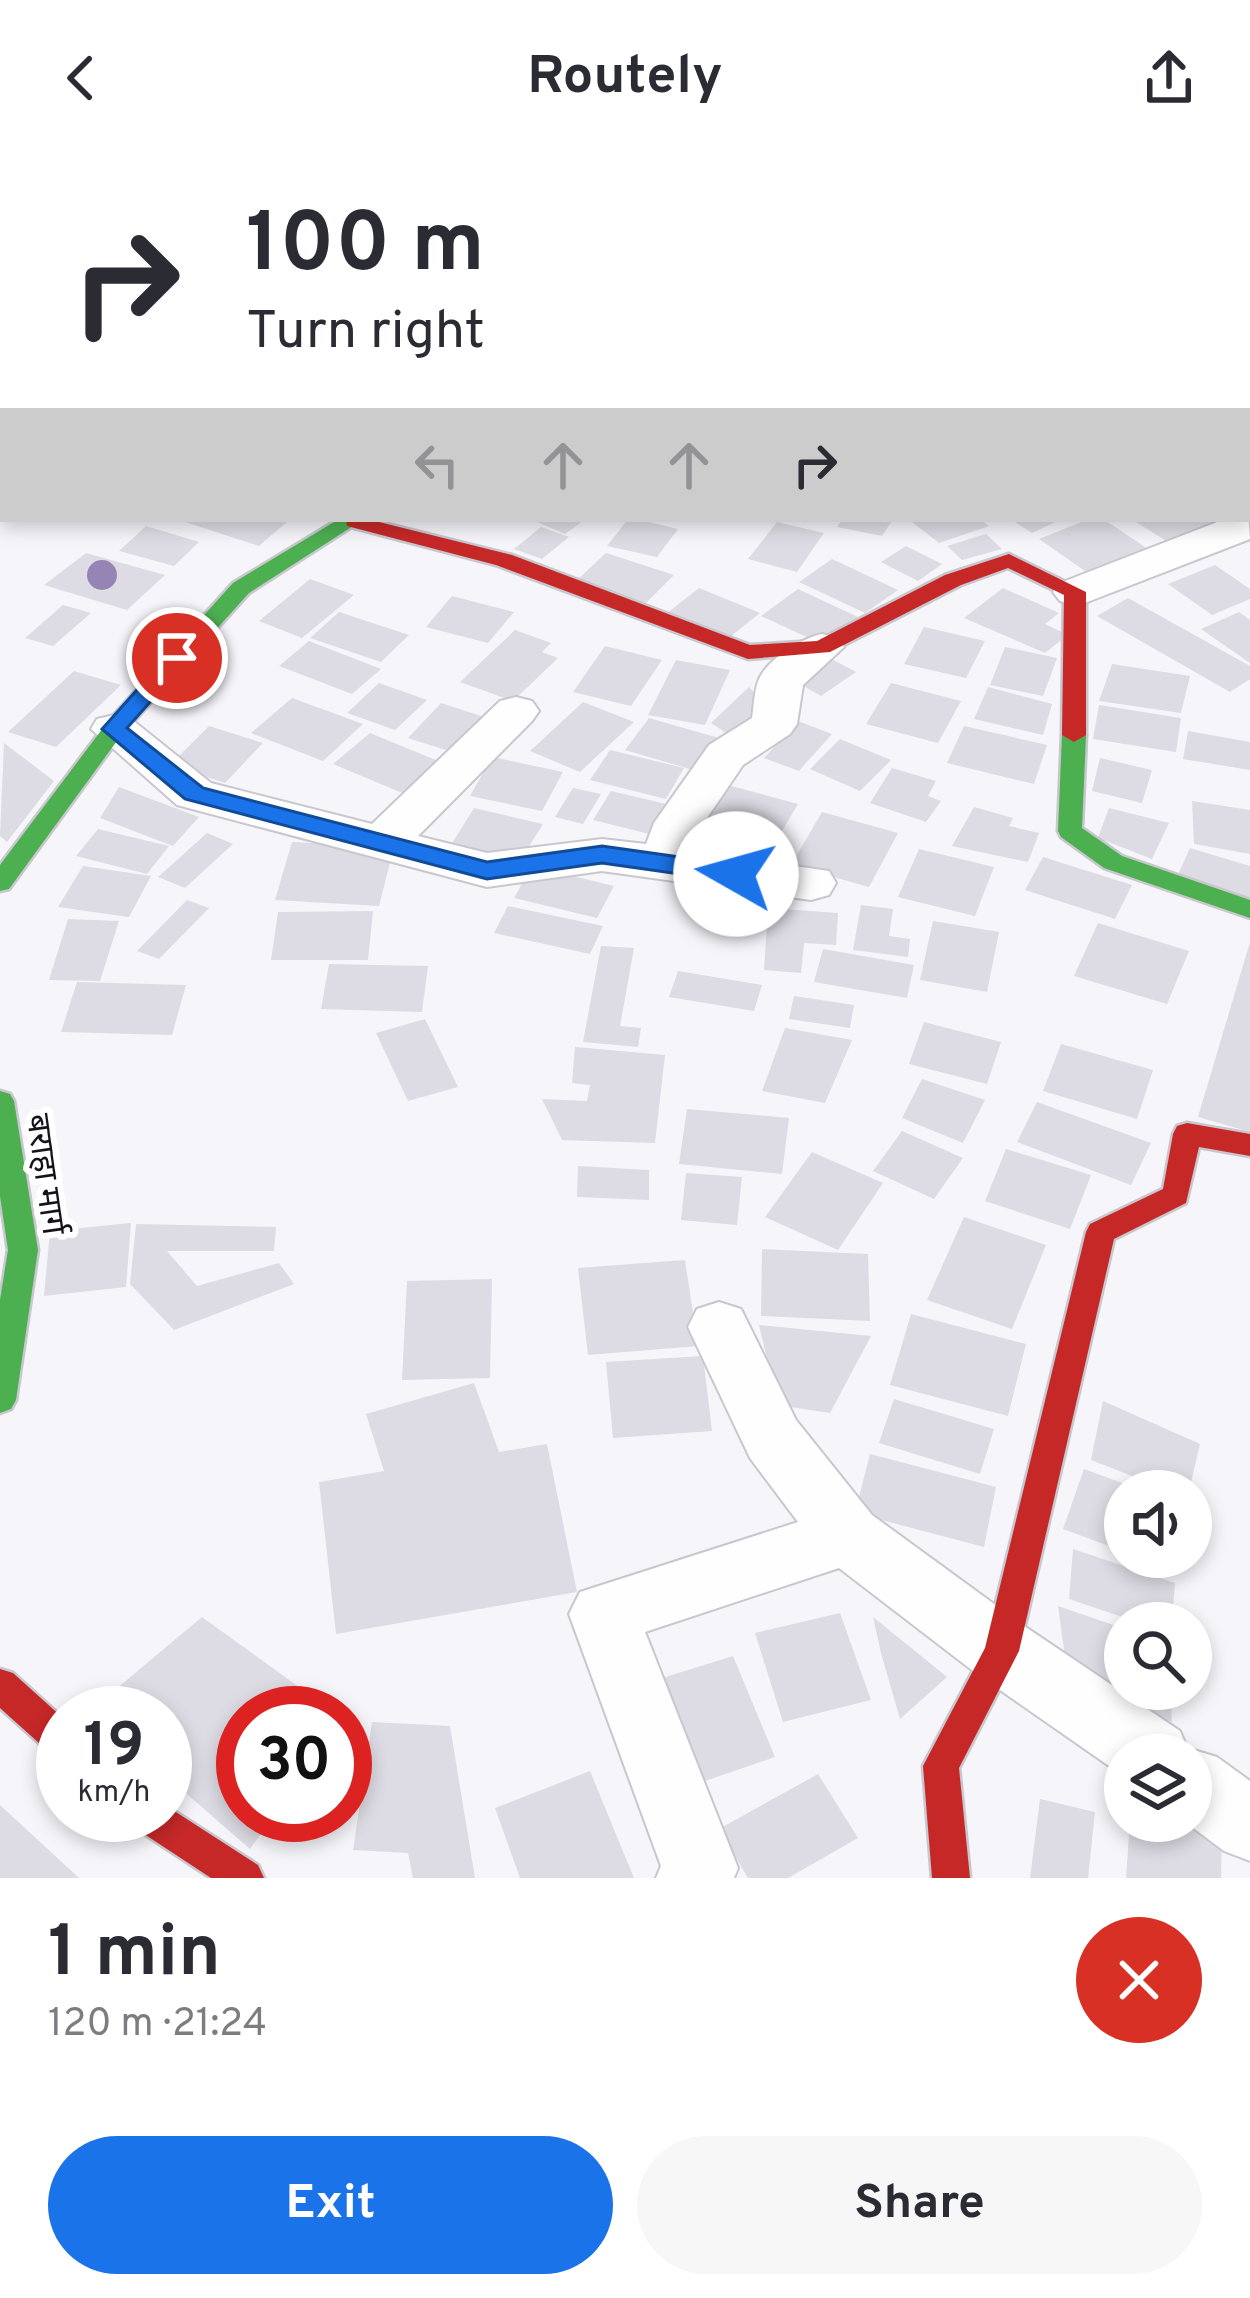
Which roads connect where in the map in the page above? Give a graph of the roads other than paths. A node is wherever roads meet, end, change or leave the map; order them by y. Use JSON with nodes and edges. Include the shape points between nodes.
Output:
{"nodes":[{"id":1,"x":654,"y":156,"type":"edge"},
{"id":2,"x":838,"y":156,"type":"edge"},
{"id":3,"x":352,"y":522,"type":"edge"},
{"id":4,"x":358,"y":522,"type":"edge"},
{"id":5,"x":1250,"y":524,"type":"edge"},
{"id":6,"x":1075,"y":592,"type":"junction"},
{"id":7,"x":822,"y":646,"type":"junction"},
{"id":8,"x":516,"y":711,"type":"dead end"},
{"id":9,"x":114,"y":729,"type":"junction"},
{"id":10,"x":384,"y":841,"type":"junction"},
{"id":11,"x":663,"y":864,"type":"junction"},
{"id":12,"x":0,"y":883,"type":"edge"},
{"id":13,"x":811,"y":884,"type":"dead end"},
{"id":14,"x":1250,"y":909,"type":"edge"},
{"id":15,"x":0,"y":1101,"type":"edge"},
{"id":16,"x":1250,"y":1145,"type":"edge"},
{"id":17,"x":11,"y":1246,"type":"edge"},
{"id":18,"x":719,"y":1327,"type":"dead end"},
{"id":19,"x":0,"y":1400,"type":"edge"},
{"id":20,"x":848,"y":1536,"type":"junction"},
{"id":21,"x":1002,"y":1651,"type":"junction"},
{"id":22,"x":0,"y":1685,"type":"edge"},
{"id":23,"x":36,"y":1717,"type":"edge"},
{"id":24,"x":1123,"y":1734,"type":"edge"},
{"id":25,"x":1212,"y":1797,"type":"edge"},
{"id":26,"x":1250,"y":1825,"type":"edge"},
{"id":27,"x":190,"y":1842,"type":"edge"},
{"id":28,"x":245,"y":1878,"type":"edge"},
{"id":29,"x":694,"y":1878,"type":"edge"},
{"id":30,"x":952,"y":1878,"type":"edge"}],
"edges":[{"from":1,"to":2,"type":"lane"},
{"from":3,"to":9,"type":"street","via":[[241,588]]},
{"from":4,"to":7,"type":"street","via":[[504,560],[748,652]]},
{"from":5,"to":6,"type":"street"},
{"from":6,"to":7,"type":"street","via":[[1010,560]]},
{"from":6,"to":14,"type":"street","via":[[1070,831],[1113,862]]},
{"from":7,"to":11,"type":"street","via":[[781,680],[774,724],[726,755],[679,824]]},
{"from":8,"to":10,"type":"street"},
{"from":9,"to":10,"type":"street","via":[[194,794]]},
{"from":9,"to":12,"type":"street"},
{"from":10,"to":11,"type":"street","via":[[487,870],[602,855]]},
{"from":11,"to":13,"type":"street"},
{"from":15,"to":17,"type":"street","name":"बराहा मार्ग"},
{"from":16,"to":21,"type":"street","via":[[1187,1134],[1176,1195],[1101,1232]]},
{"from":17,"to":19,"type":"street","name":"बराहा मार्ग"},
{"from":18,"to":20,"type":"street","via":[[773,1439]]},
{"from":20,"to":21,"type":"street"},
{"from":20,"to":29,"type":"street","via":[[604,1614],[700,1868]]},
{"from":21,"to":24,"type":"street"},
{"from":21,"to":30,"type":"street","via":[[941,1766]]},
{"from":22,"to":23,"type":"street"},
{"from":25,"to":26,"type":"street"},
{"from":27,"to":28,"type":"street"}]}
